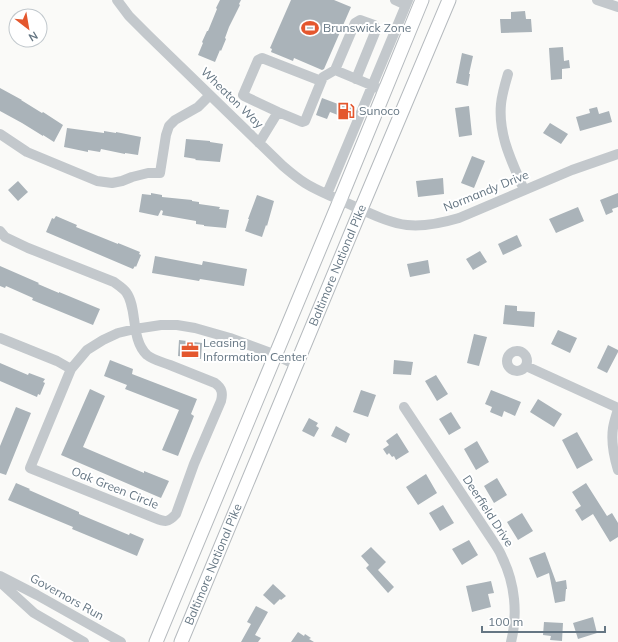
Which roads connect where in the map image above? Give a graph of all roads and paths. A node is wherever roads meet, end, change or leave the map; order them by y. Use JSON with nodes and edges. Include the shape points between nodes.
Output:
{"nodes":[{"id":1,"x":117,"y":0,"type":"edge"},
{"id":2,"x":394,"y":0,"type":"edge"},
{"id":3,"x":422,"y":0,"type":"edge"},
{"id":4,"x":449,"y":0,"type":"edge"},
{"id":5,"x":597,"y":0,"type":"edge"},
{"id":6,"x":407,"y":2,"type":"edge"},
{"id":7,"x":618,"y":7,"type":"edge"},
{"id":8,"x":334,"y":70,"type":"junction"},
{"id":9,"x":508,"y":74,"type":"dead end"},
{"id":10,"x":356,"y":79,"type":"junction"},
{"id":11,"x":321,"y":81,"type":"junction"},
{"id":12,"x":372,"y":85,"type":"junction"},
{"id":13,"x":385,"y":91,"type":"junction"},
{"id":14,"x":210,"y":95,"type":"junction"},
{"id":15,"x":278,"y":112,"type":"junction"},
{"id":16,"x":0,"y":134,"type":"edge"},
{"id":17,"x":259,"y":143,"type":"junction"},
{"id":18,"x":618,"y":154,"type":"edge"},
{"id":19,"x":524,"y":190,"type":"junction"},
{"id":20,"x":327,"y":194,"type":"junction"},
{"id":21,"x":340,"y":200,"type":"junction"},
{"id":22,"x":361,"y":209,"type":"junction"},
{"id":23,"x":0,"y":231,"type":"edge"},
{"id":24,"x":135,"y":329,"type":"junction"},
{"id":25,"x":0,"y":338,"type":"edge"},
{"id":26,"x":276,"y":355,"type":"junction"},
{"id":27,"x":296,"y":365,"type":"junction"},
{"id":28,"x":526,"y":366,"type":"dead end"},
{"id":29,"x":71,"y":369,"type":"junction"},
{"id":30,"x":404,"y":407,"type":"dead end"},
{"id":31,"x":618,"y":409,"type":"edge"},
{"id":32,"x":618,"y":470,"type":"edge"},
{"id":33,"x":0,"y":576,"type":"edge"},
{"id":34,"x":0,"y":582,"type":"edge"},
{"id":35,"x":84,"y":642,"type":"edge"},
{"id":36,"x":121,"y":642,"type":"edge"},
{"id":37,"x":156,"y":642,"type":"edge"},
{"id":38,"x":181,"y":642,"type":"edge"},
{"id":39,"x":511,"y":642,"type":"edge"}],
"edges":[{"from":1,"to":14,"type":"street","name":"Wheaton Way","via":[[129,16]]},
{"from":2,"to":6,"type":"street"},
{"from":3,"to":13,"type":"main road","name":"Baltimore National Pike"},
{"from":4,"to":22,"type":"main road","name":"Baltimore National Pike"},
{"from":5,"to":7,"type":"street"},
{"from":6,"to":12,"type":"street"},
{"from":8,"to":10,"type":"street"},
{"from":8,"to":10,"type":"street","via":[[355,23],[360,20],[374,25],[376,30]]},
{"from":8,"to":11,"type":"street","via":[[323,76]]},
{"from":9,"to":19,"type":"street","via":[[501,103],[501,130]]},
{"from":10,"to":12,"type":"street"},
{"from":11,"to":15,"type":"street","via":[[305,121]]},
{"from":11,"to":15,"type":"street","via":[[260,58],[243,95]]},
{"from":12,"to":13,"type":"street"},
{"from":12,"to":20,"type":"street"},
{"from":13,"to":21,"type":"main road","name":"Baltimore National Pike"},
{"from":14,"to":16,"type":"street","via":[[198,107],[169,126],[160,173],[112,183],[97,181],[27,152]]},
{"from":14,"to":17,"type":"street","name":"Wheaton Way"},
{"from":15,"to":17,"type":"street"},
{"from":17,"to":20,"type":"street","name":"Wheaton Way","via":[[296,176]]},
{"from":18,"to":19,"type":"street","name":"Normandy Drive"},
{"from":19,"to":22,"type":"street","name":"Normandy Drive","via":[[458,218],[432,225],[392,222]]},
{"from":20,"to":21,"type":"street","name":"Wheaton Way"},
{"from":21,"to":22,"type":"street","name":"Normandy Drive"},
{"from":21,"to":26,"type":"main road","name":"Baltimore National Pike"},
{"from":22,"to":27,"type":"main road","name":"Baltimore National Pike"},
{"from":23,"to":24,"type":"street","via":[[5,237],[28,248],[120,286],[129,299]]},
{"from":24,"to":26,"type":"street","name":"Oak Green Circle","via":[[161,325],[195,328]]},
{"from":24,"to":29,"type":"street","name":"Oak Green Circle","via":[[103,340],[87,350]]},
{"from":24,"to":29,"type":"street","name":"Oak Green Circle","via":[[140,345],[148,355],[219,385],[223,395],[176,514],[172,518],[163,522],[30,468]]},
{"from":25,"to":29,"type":"street"},
{"from":26,"to":27,"type":"street","name":"Oak Green Circle"},
{"from":26,"to":37,"type":"main road","name":"Baltimore National Pike"},
{"from":27,"to":38,"type":"main road","name":"Baltimore National Pike"},
{"from":28,"to":31,"type":"street"},
{"from":30,"to":39,"type":"street","name":"Deerfield Drive","via":[[503,557],[514,592],[515,616]]},
{"from":31,"to":32,"type":"street","via":[[613,429],[613,447]]},
{"from":33,"to":36,"type":"street","name":"Governors Run"},
{"from":34,"to":35,"type":"street","name":"Governors Run","via":[[34,613]]}]}
